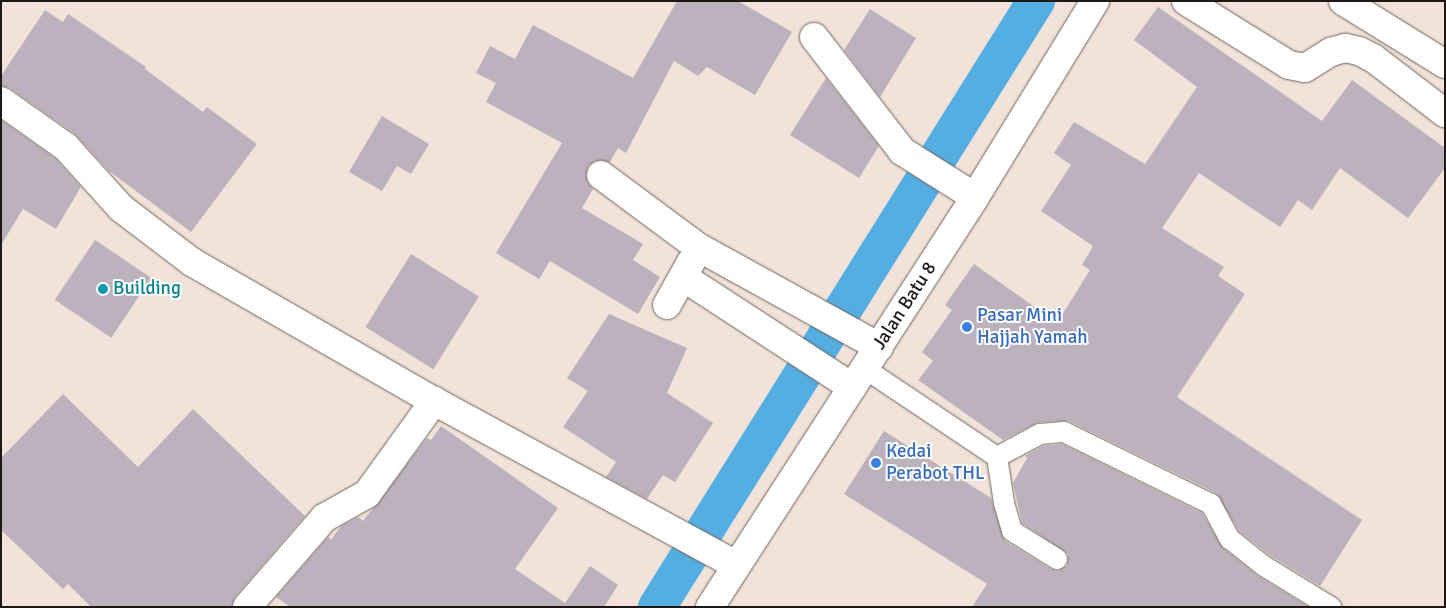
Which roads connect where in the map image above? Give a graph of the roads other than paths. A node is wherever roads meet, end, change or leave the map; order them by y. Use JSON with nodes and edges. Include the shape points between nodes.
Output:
{"nodes":[{"id":1,"x":1095,"y":1,"type":"edge"},
{"id":2,"x":1186,"y":1,"type":"edge"},
{"id":3,"x":1343,"y":1,"type":"edge"},
{"id":4,"x":814,"y":37,"type":"dead end"},
{"id":5,"x":1445,"y":64,"type":"edge"},
{"id":6,"x":1,"y":101,"type":"edge"},
{"id":7,"x":1445,"y":113,"type":"edge"},
{"id":8,"x":600,"y":175,"type":"dead end"},
{"id":9,"x":975,"y":196,"type":"junction"},
{"id":10,"x":698,"y":247,"type":"junction"},
{"id":11,"x":683,"y":277,"type":"junction"},
{"id":12,"x":668,"y":305,"type":"dead end"},
{"id":13,"x":865,"y":367,"type":"junction"},
{"id":14,"x":434,"y":400,"type":"junction"},
{"id":15,"x":997,"y":457,"type":"junction"},
{"id":16,"x":727,"y":559,"type":"junction"},
{"id":17,"x":1057,"y":559,"type":"dead end"},
{"id":18,"x":247,"y":607,"type":"edge"},
{"id":19,"x":710,"y":607,"type":"edge"},
{"id":20,"x":1331,"y":607,"type":"edge"}],
"edges":[{"from":1,"to":9,"type":"street","name":"Jalan Batu 8"},
{"from":2,"to":7,"type":"street","via":[[1289,65],[1305,68],[1331,52],[1345,48],[1359,51],[1373,58]]},
{"from":3,"to":5,"type":"street"},
{"from":4,"to":9,"type":"street","via":[[902,151]]},
{"from":6,"to":14,"type":"street","via":[[66,147],[121,208],[192,262]]},
{"from":8,"to":10,"type":"street"},
{"from":9,"to":13,"type":"street","name":"Jalan Batu 8"},
{"from":10,"to":11,"type":"street"},
{"from":10,"to":13,"type":"street","via":[[852,333]]},
{"from":11,"to":12,"type":"street"},
{"from":11,"to":13,"type":"street","via":[[829,372]]},
{"from":13,"to":15,"type":"lane"},
{"from":13,"to":16,"type":"street","name":"Jalan Batu 8"},
{"from":14,"to":16,"type":"street"},
{"from":14,"to":18,"type":"street","via":[[367,494],[324,518]]},
{"from":15,"to":17,"type":"lane","via":[[1012,532]]},
{"from":15,"to":20,"type":"lane","via":[[1040,434],[1064,432],[1211,504],[1230,539],[1264,566]]},
{"from":16,"to":19,"type":"street","name":"Jalan Batu 8"}]}
